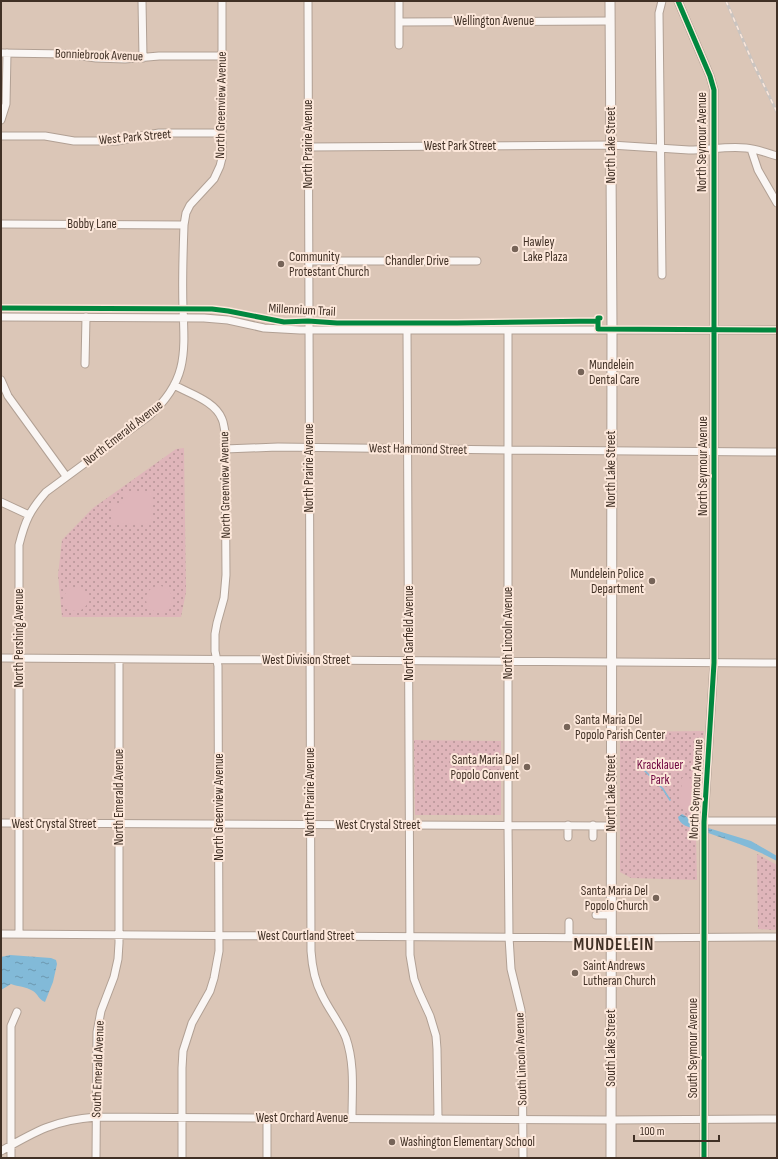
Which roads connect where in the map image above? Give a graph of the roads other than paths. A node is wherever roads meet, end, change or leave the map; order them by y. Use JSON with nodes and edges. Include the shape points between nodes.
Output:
{"nodes":[{"id":1,"x":142,"y":1,"type":"edge"},
{"id":2,"x":222,"y":1,"type":"edge"},
{"id":3,"x":308,"y":1,"type":"edge"},
{"id":4,"x":399,"y":1,"type":"edge"},
{"id":5,"x":610,"y":1,"type":"edge"},
{"id":6,"x":662,"y":1,"type":"edge"},
{"id":7,"x":678,"y":1,"type":"edge"},
{"id":8,"x":610,"y":21,"type":"junction"},
{"id":9,"x":399,"y":22,"type":"junction"},
{"id":10,"x":399,"y":45,"type":"dead end"},
{"id":11,"x":4,"y":53,"type":"edge"},
{"id":12,"x":222,"y":56,"type":"junction"},
{"id":13,"x":143,"y":58,"type":"junction"},
{"id":14,"x":1,"y":120,"type":"edge"},
{"id":15,"x":222,"y":133,"type":"junction"},
{"id":16,"x":1,"y":136,"type":"edge"},
{"id":17,"x":611,"y":145,"type":"junction"},
{"id":18,"x":308,"y":147,"type":"junction"},
{"id":19,"x":660,"y":148,"type":"junction"},
{"id":20,"x":713,"y":149,"type":"junction"},
{"id":21,"x":751,"y":149,"type":"junction"},
{"id":22,"x":777,"y":156,"type":"edge"},
{"id":23,"x":777,"y":203,"type":"edge"},
{"id":24,"x":1,"y":224,"type":"edge"},
{"id":25,"x":184,"y":225,"type":"junction"},
{"id":26,"x":309,"y":261,"type":"junction"},
{"id":27,"x":477,"y":261,"type":"dead end"},
{"id":28,"x":662,"y":275,"type":"dead end"},
{"id":29,"x":1,"y":317,"type":"edge"},
{"id":30,"x":86,"y":317,"type":"junction"},
{"id":31,"x":184,"y":317,"type":"junction"},
{"id":32,"x":612,"y":329,"type":"junction"},
{"id":33,"x":309,"y":330,"type":"junction"},
{"id":34,"x":407,"y":330,"type":"junction"},
{"id":35,"x":508,"y":330,"type":"junction"},
{"id":36,"x":713,"y":330,"type":"junction"},
{"id":37,"x":777,"y":330,"type":"edge"},
{"id":38,"x":85,"y":364,"type":"dead end"},
{"id":39,"x":1,"y":380,"type":"edge"},
{"id":40,"x":174,"y":385,"type":"junction"},
{"id":41,"x":225,"y":448,"type":"junction"},
{"id":42,"x":309,"y":448,"type":"junction"},
{"id":43,"x":408,"y":449,"type":"junction"},
{"id":44,"x":508,"y":450,"type":"junction"},
{"id":45,"x":611,"y":451,"type":"junction"},
{"id":46,"x":714,"y":452,"type":"junction"},
{"id":47,"x":777,"y":452,"type":"edge"},
{"id":48,"x":66,"y":476,"type":"junction"},
{"id":49,"x":1,"y":502,"type":"edge"},
{"id":50,"x":28,"y":516,"type":"junction"},
{"id":51,"x":1,"y":658,"type":"edge"},
{"id":52,"x":18,"y":658,"type":"junction"},
{"id":53,"x":118,"y":659,"type":"junction"},
{"id":54,"x":217,"y":659,"type":"junction"},
{"id":55,"x":309,"y":660,"type":"junction"},
{"id":56,"x":409,"y":661,"type":"junction"},
{"id":57,"x":508,"y":662,"type":"junction"},
{"id":58,"x":611,"y":663,"type":"junction"},
{"id":59,"x":777,"y":663,"type":"edge"},
{"id":60,"x":714,"y":664,"type":"junction"},
{"id":61,"x":777,"y":821,"type":"edge"},
{"id":62,"x":704,"y":822,"type":"junction"},
{"id":63,"x":1,"y":823,"type":"edge"},
{"id":64,"x":19,"y":824,"type":"junction"},
{"id":65,"x":119,"y":824,"type":"junction"},
{"id":66,"x":219,"y":825,"type":"junction"},
{"id":67,"x":310,"y":825,"type":"junction"},
{"id":68,"x":409,"y":825,"type":"junction"},
{"id":69,"x":508,"y":825,"type":"junction"},
{"id":70,"x":568,"y":825,"type":"junction"},
{"id":71,"x":593,"y":825,"type":"junction"},
{"id":72,"x":611,"y":826,"type":"junction"},
{"id":73,"x":568,"y":837,"type":"dead end"},
{"id":74,"x":593,"y":837,"type":"dead end"},
{"id":75,"x":596,"y":915,"type":"dead end"},
{"id":76,"x":611,"y":915,"type":"junction"},
{"id":77,"x":569,"y":922,"type":"dead end"},
{"id":78,"x":1,"y":934,"type":"edge"},
{"id":79,"x":19,"y":934,"type":"junction"},
{"id":80,"x":119,"y":935,"type":"junction"},
{"id":81,"x":220,"y":936,"type":"junction"},
{"id":82,"x":310,"y":936,"type":"junction"},
{"id":83,"x":410,"y":936,"type":"junction"},
{"id":84,"x":509,"y":937,"type":"junction"},
{"id":85,"x":569,"y":937,"type":"junction"},
{"id":86,"x":704,"y":937,"type":"junction"},
{"id":87,"x":777,"y":937,"type":"edge"},
{"id":88,"x":612,"y":938,"type":"junction"},
{"id":89,"x":17,"y":1012,"type":"dead end"},
{"id":90,"x":96,"y":1117,"type":"junction"},
{"id":91,"x":182,"y":1117,"type":"junction"},
{"id":92,"x":267,"y":1118,"type":"junction"},
{"id":93,"x":352,"y":1118,"type":"junction"},
{"id":94,"x":438,"y":1118,"type":"junction"},
{"id":95,"x":523,"y":1118,"type":"junction"},
{"id":96,"x":704,"y":1119,"type":"junction"},
{"id":97,"x":777,"y":1119,"type":"edge"},
{"id":98,"x":611,"y":1120,"type":"junction"},
{"id":99,"x":11,"y":1146,"type":"junction"},
{"id":100,"x":1,"y":1152,"type":"edge"},
{"id":101,"x":11,"y":1158,"type":"edge"},
{"id":102,"x":96,"y":1158,"type":"edge"},
{"id":103,"x":182,"y":1158,"type":"edge"},
{"id":104,"x":267,"y":1158,"type":"edge"},
{"id":105,"x":523,"y":1158,"type":"edge"},
{"id":106,"x":611,"y":1158,"type":"edge"},
{"id":107,"x":704,"y":1158,"type":"edge"}],
"edges":[{"from":1,"to":13,"type":"street"},
{"from":2,"to":12,"type":"street","name":"North Greenview Avenue"},
{"from":3,"to":18,"type":"street","name":"North Prairie Avenue"},
{"from":4,"to":9,"type":"street"},
{"from":5,"to":8,"type":"main road","name":"North Lake Street"},
{"from":6,"to":19,"type":"street","via":[[659,13]]},
{"from":7,"to":20,"type":"street","name":"North Seymour Avenue","via":[[714,90]]},
{"from":8,"to":9,"type":"street","name":"Wellington Avenue"},
{"from":8,"to":17,"type":"main road","name":"North Lake Street"},
{"from":9,"to":10,"type":"street"},
{"from":11,"to":13,"type":"street","name":"Bonniebrook Avenue"},
{"from":11,"to":14,"type":"street","via":[[6,104]]},
{"from":12,"to":13,"type":"street","name":"Bonniebrook Avenue"},
{"from":12,"to":15,"type":"street","name":"North Greenview Avenue"},
{"from":15,"to":16,"type":"street","name":"West Park Street","via":[[158,133],[117,141]]},
{"from":15,"to":25,"type":"street","name":"North Greenview Avenue","via":[[222,158],[218,171],[190,205]]},
{"from":17,"to":18,"type":"street","name":"West Park Street"},
{"from":17,"to":19,"type":"street","name":"West Park Street"},
{"from":17,"to":32,"type":"main road","name":"North Lake Street"},
{"from":18,"to":26,"type":"street","name":"North Prairie Avenue"},
{"from":19,"to":20,"type":"street","name":"West Park Street"},
{"from":19,"to":28,"type":"street"},
{"from":20,"to":21,"type":"street","name":"West Park Street"},
{"from":20,"to":36,"type":"street","name":"North Seymour Avenue"},
{"from":21,"to":22,"type":"street","name":"West Park Street"},
{"from":21,"to":23,"type":"street","via":[[758,170]]},
{"from":24,"to":25,"type":"street","name":"Bobby Lane"},
{"from":25,"to":31,"type":"street","name":"North Greenview Avenue"},
{"from":26,"to":27,"type":"street","name":"Chandler Drive"},
{"from":26,"to":33,"type":"street","name":"North Prairie Avenue"},
{"from":29,"to":30,"type":"street"},
{"from":30,"to":31,"type":"street"},
{"from":30,"to":38,"type":"street"},
{"from":31,"to":33,"type":"street","via":[[218,318],[264,328]]},
{"from":31,"to":40,"type":"street","name":"North Greenview Avenue","via":[[184,356]]},
{"from":32,"to":35,"type":"street"},
{"from":32,"to":36,"type":"street"},
{"from":32,"to":45,"type":"main road","name":"North Lake Street"},
{"from":33,"to":34,"type":"street"},
{"from":33,"to":42,"type":"street","name":"North Prairie Avenue"},
{"from":34,"to":35,"type":"street"},
{"from":34,"to":43,"type":"street","name":"North Garfield Avenue"},
{"from":35,"to":44,"type":"street","name":"North Lincoln Avenue"},
{"from":36,"to":37,"type":"street"},
{"from":36,"to":46,"type":"street","name":"North Seymour Avenue"},
{"from":39,"to":48,"type":"street","via":[[8,396]]},
{"from":40,"to":41,"type":"street","name":"North Greenview Avenue","via":[[209,403],[218,412],[225,432]]},
{"from":40,"to":48,"type":"street","name":"North Emerald Avenue","via":[[168,397],[149,416]]},
{"from":41,"to":42,"type":"street","name":"West Hammond Street"},
{"from":41,"to":54,"type":"street","name":"North Greenview Avenue","via":[[226,581],[215,634]]},
{"from":42,"to":43,"type":"street","name":"West Hammond Street"},
{"from":42,"to":55,"type":"street","name":"North Prairie Avenue"},
{"from":43,"to":44,"type":"street","name":"West Hammond Street"},
{"from":43,"to":56,"type":"street","name":"North Garfield Avenue"},
{"from":44,"to":45,"type":"street","name":"West Hammond Street"},
{"from":44,"to":57,"type":"street","name":"North Lincoln Avenue"},
{"from":45,"to":46,"type":"street","name":"West Hammond Street"},
{"from":45,"to":58,"type":"main road","name":"North Lake Street"},
{"from":46,"to":47,"type":"street","name":"West Hammond Street"},
{"from":46,"to":60,"type":"street","name":"North Seymour Avenue"},
{"from":48,"to":50,"type":"street","name":"North Pershing Avenue","via":[[46,492]]},
{"from":49,"to":50,"type":"street"},
{"from":50,"to":52,"type":"street","name":"North Pershing Avenue","via":[[19,545]]},
{"from":51,"to":52,"type":"street","name":"West Division Street"},
{"from":52,"to":53,"type":"street","name":"West Division Street"},
{"from":52,"to":64,"type":"street","name":"North Pershing Avenue"},
{"from":53,"to":54,"type":"street","name":"West Division Street"},
{"from":53,"to":65,"type":"street","name":"North Emerald Avenue"},
{"from":54,"to":55,"type":"street","name":"West Division Street"},
{"from":54,"to":66,"type":"street","name":"North Greenview Avenue"},
{"from":55,"to":56,"type":"street","name":"West Division Street"},
{"from":55,"to":67,"type":"street","name":"North Prairie Avenue"},
{"from":56,"to":57,"type":"street","name":"West Division Street"},
{"from":56,"to":68,"type":"street","name":"North Garfield Avenue"},
{"from":57,"to":58,"type":"street","name":"West Division Street"},
{"from":57,"to":69,"type":"street","name":"North Lincoln Avenue"},
{"from":58,"to":60,"type":"street","name":"West Division Street"},
{"from":58,"to":72,"type":"main road","name":"North Lake Street"},
{"from":59,"to":60,"type":"street","name":"West Division Street"},
{"from":60,"to":62,"type":"street","name":"North Seymour Avenue"},
{"from":61,"to":62,"type":"street"},
{"from":62,"to":86,"type":"street","name":"North Seymour Avenue"},
{"from":63,"to":64,"type":"street","name":"West Crystal Street"},
{"from":64,"to":65,"type":"street","name":"West Crystal Street"},
{"from":64,"to":79,"type":"street","name":"North Pershing Avenue"},
{"from":65,"to":66,"type":"street","name":"West Crystal Street"},
{"from":65,"to":80,"type":"street","name":"North Emerald Avenue"},
{"from":66,"to":67,"type":"street","name":"West Crystal Street"},
{"from":66,"to":81,"type":"street","name":"North Greenview Avenue"},
{"from":67,"to":68,"type":"street","name":"West Crystal Street"},
{"from":67,"to":82,"type":"street","name":"North Prairie Avenue"},
{"from":68,"to":69,"type":"street","name":"West Crystal Street"},
{"from":68,"to":83,"type":"street","name":"North Garfield Avenue"},
{"from":69,"to":70,"type":"street","name":"West Crystal Street"},
{"from":69,"to":84,"type":"street","name":"North Lincoln Avenue"},
{"from":70,"to":71,"type":"street","name":"West Crystal Street"},
{"from":70,"to":73,"type":"street"},
{"from":71,"to":72,"type":"street","name":"West Crystal Street"},
{"from":71,"to":74,"type":"street"},
{"from":72,"to":76,"type":"main road","name":"North Lake Street"},
{"from":75,"to":76,"type":"street"},
{"from":76,"to":88,"type":"main road","name":"North Lake Street"},
{"from":77,"to":85,"type":"street"},
{"from":78,"to":79,"type":"street","name":"West Courtland Street"},
{"from":79,"to":80,"type":"street","name":"West Courtland Street"},
{"from":80,"to":81,"type":"street","name":"West Courtland Street"},
{"from":80,"to":90,"type":"street","name":"South Emerald Avenue","via":[[117,965],[96,1032]]},
{"from":81,"to":82,"type":"street","name":"West Courtland Street"},
{"from":81,"to":91,"type":"street","name":"North Greenview Avenue","via":[[210,991],[192,1023],[183,1051]]},
{"from":82,"to":83,"type":"street","name":"West Courtland Street"},
{"from":82,"to":93,"type":"street","name":"North Prairie Avenue","via":[[317,984],[340,1025],[349,1048],[353,1074]]},
{"from":83,"to":84,"type":"street","name":"West Courtland Street"},
{"from":83,"to":94,"type":"street","name":"North Garfield Avenue","via":[[414,979],[436,1036]]},
{"from":84,"to":85,"type":"street","name":"West Courtland Street"},
{"from":84,"to":95,"type":"street","name":"South Lincoln Avenue","via":[[511,968],[521,1010]]},
{"from":85,"to":88,"type":"street","name":"West Courtland Street"},
{"from":86,"to":87,"type":"street","name":"West Courtland Street"},
{"from":86,"to":88,"type":"street","name":"West Courtland Street"},
{"from":86,"to":96,"type":"street","name":"South Seymour Avenue"},
{"from":88,"to":98,"type":"main road","name":"South Lake Street"},
{"from":89,"to":99,"type":"street","via":[[11,1026]]},
{"from":90,"to":91,"type":"street","name":"West Orchard Avenue"},
{"from":90,"to":99,"type":"street","name":"West Orchard Avenue","via":[[57,1123],[34,1132]]},
{"from":90,"to":102,"type":"street","name":"South Emerald Avenue"},
{"from":91,"to":92,"type":"street","name":"West Orchard Avenue"},
{"from":91,"to":103,"type":"street","name":"North Greenview Avenue"},
{"from":92,"to":93,"type":"street","name":"West Orchard Avenue"},
{"from":92,"to":104,"type":"street"},
{"from":93,"to":94,"type":"street","name":"West Orchard Avenue"},
{"from":94,"to":95,"type":"street","name":"West Orchard Avenue"},
{"from":95,"to":98,"type":"street","name":"West Orchard Avenue"},
{"from":95,"to":105,"type":"street","name":"South Lincoln Avenue"},
{"from":96,"to":97,"type":"street","name":"West Orchard Avenue"},
{"from":96,"to":98,"type":"street","name":"West Orchard Avenue"},
{"from":96,"to":107,"type":"street","name":"South Seymour Avenue"},
{"from":98,"to":106,"type":"main road","name":"South Lake Street"},
{"from":99,"to":100,"type":"street","name":"West Orchard Avenue"},
{"from":99,"to":101,"type":"street"}]}
